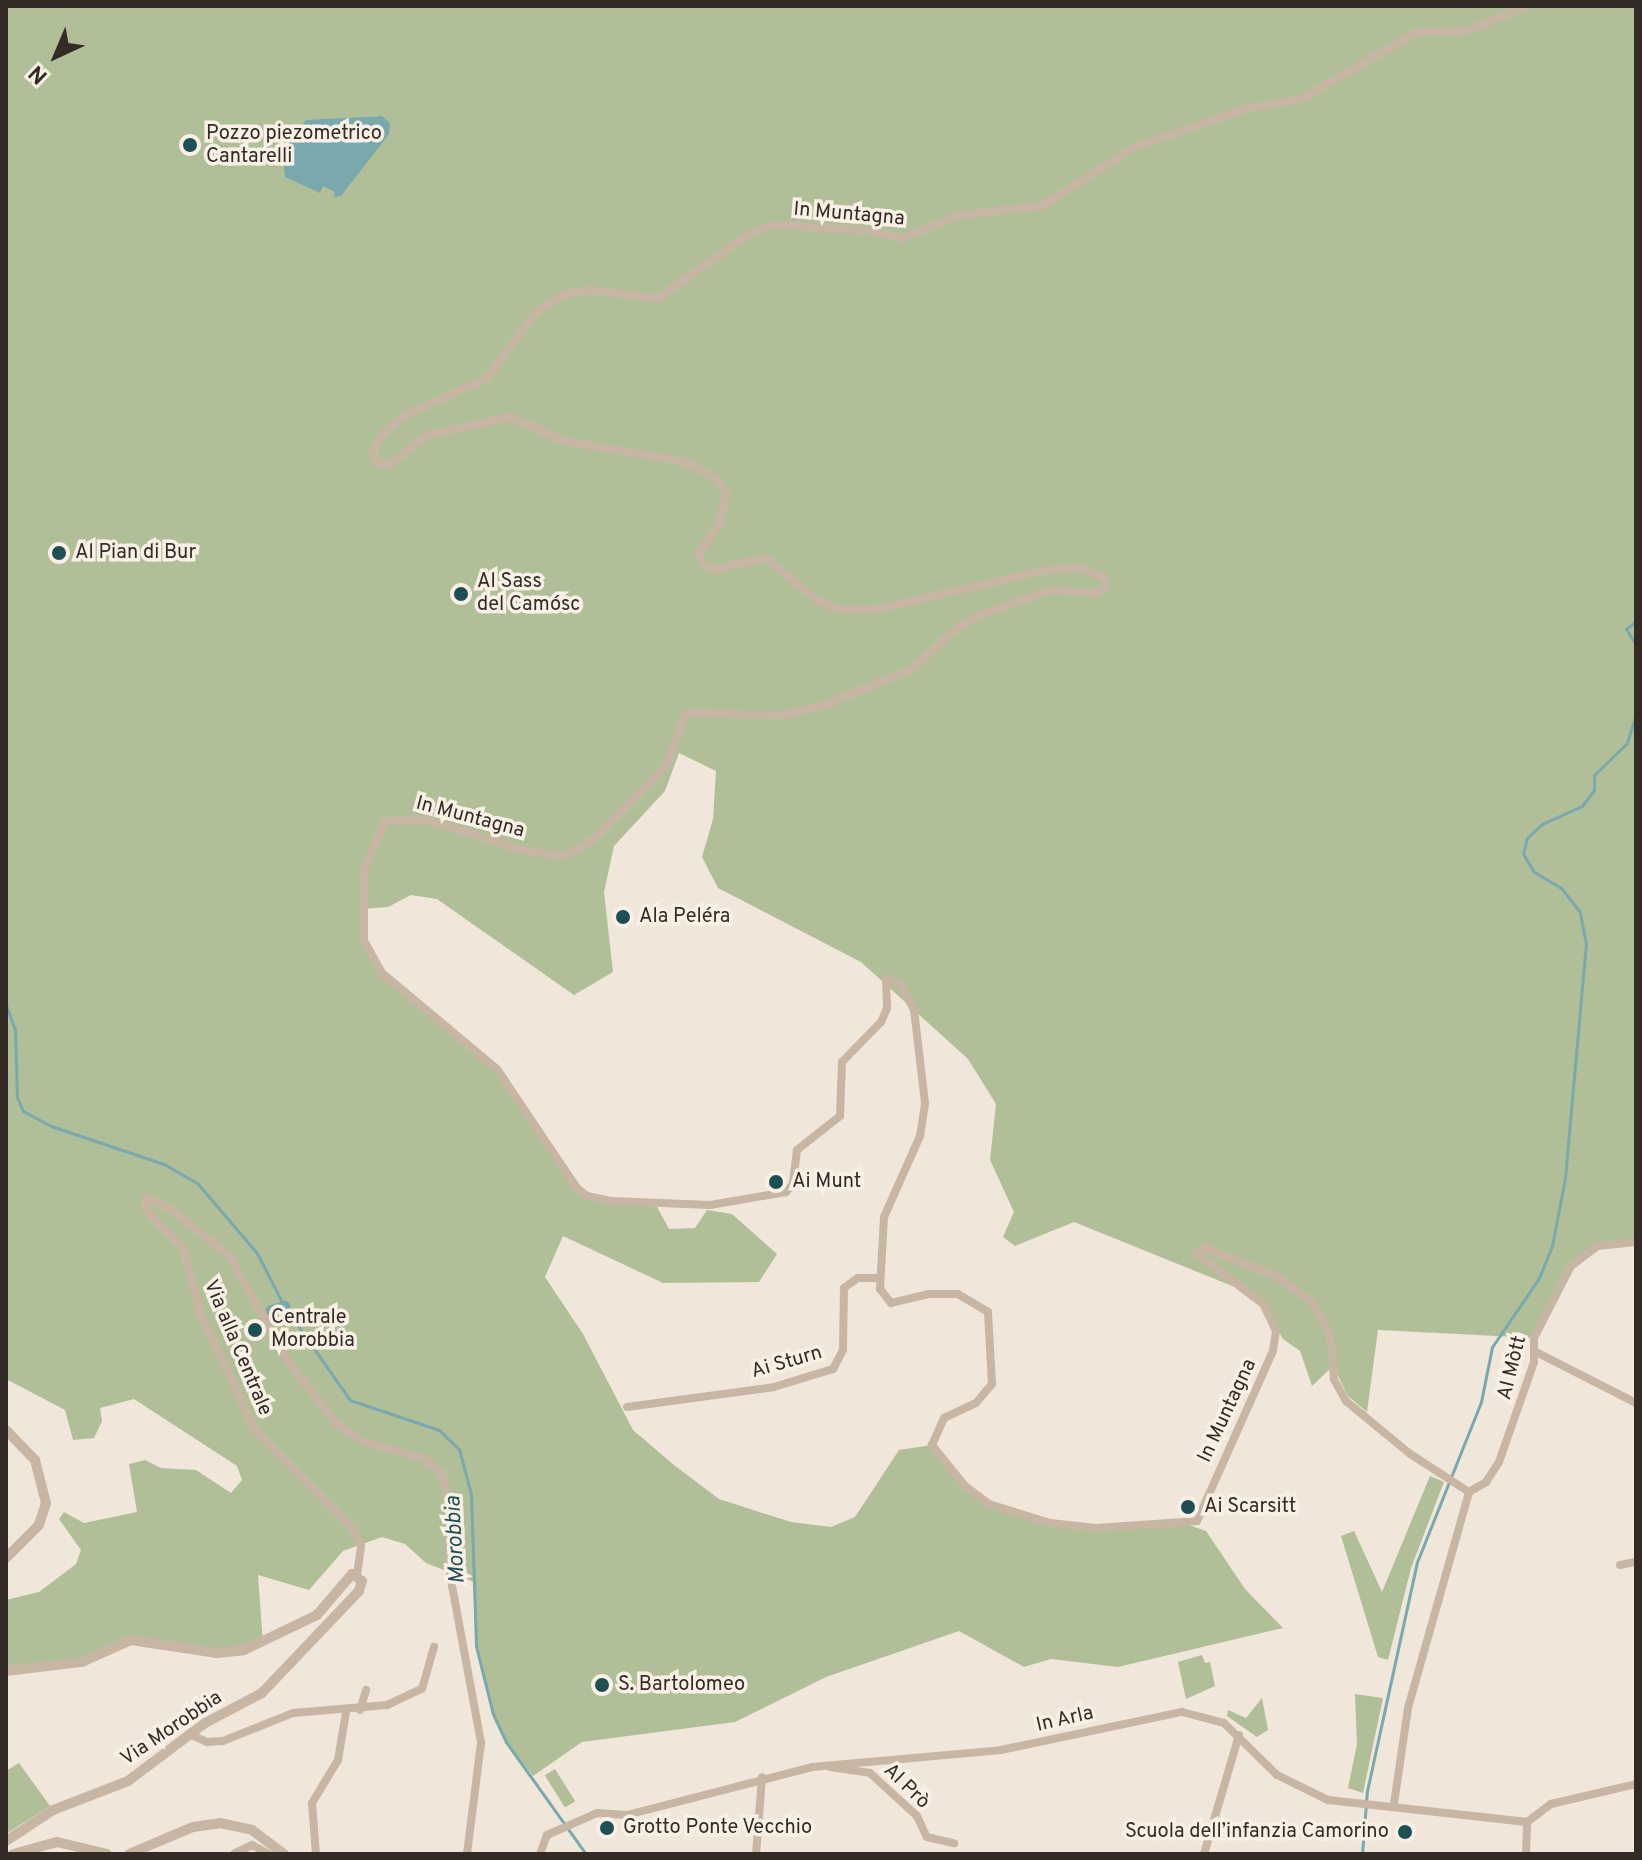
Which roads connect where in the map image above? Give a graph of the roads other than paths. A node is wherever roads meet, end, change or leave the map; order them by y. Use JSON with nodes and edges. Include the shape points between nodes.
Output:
{"nodes":[{"id":1,"x":1527,"y":6,"type":"edge"},
{"id":2,"x":1636,"y":1242,"type":"edge"},
{"id":3,"x":880,"y":1278,"type":"junction"},
{"id":4,"x":1536,"y":1352,"type":"junction"},
{"id":5,"x":1636,"y":1403,"type":"edge"},
{"id":6,"x":627,"y":1407,"type":"dead end"},
{"id":7,"x":6,"y":1430,"type":"edge"},
{"id":8,"x":1469,"y":1492,"type":"junction"},
{"id":9,"x":6,"y":1558,"type":"edge"},
{"id":10,"x":1636,"y":1562,"type":"edge"},
{"id":11,"x":1620,"y":1565,"type":"dead end"},
{"id":12,"x":358,"y":1576,"type":"junction"},
{"id":13,"x":434,"y":1647,"type":"dead end"},
{"id":14,"x":6,"y":1671,"type":"edge"},
{"id":15,"x":366,"y":1690,"type":"dead end"},
{"id":16,"x":360,"y":1710,"type":"junction"},
{"id":17,"x":346,"y":1712,"type":"junction"},
{"id":18,"x":189,"y":1734,"type":"junction"},
{"id":19,"x":1239,"y":1735,"type":"junction"},
{"id":20,"x":826,"y":1765,"type":"junction"},
{"id":21,"x":762,"y":1777,"type":"junction"},
{"id":22,"x":1636,"y":1784,"type":"edge"},
{"id":23,"x":1394,"y":1804,"type":"junction"},
{"id":24,"x":1527,"y":1822,"type":"junction"},
{"id":25,"x":6,"y":1841,"type":"edge"},
{"id":26,"x":954,"y":1843,"type":"dead end"},
{"id":27,"x":235,"y":1853,"type":"edge"},
{"id":28,"x":13,"y":1854,"type":"edge"},
{"id":29,"x":107,"y":1854,"type":"edge"},
{"id":30,"x":129,"y":1854,"type":"edge"},
{"id":31,"x":269,"y":1854,"type":"edge"},
{"id":32,"x":284,"y":1854,"type":"edge"},
{"id":33,"x":316,"y":1854,"type":"edge"},
{"id":34,"x":467,"y":1854,"type":"edge"},
{"id":35,"x":540,"y":1854,"type":"edge"},
{"id":36,"x":756,"y":1854,"type":"edge"},
{"id":37,"x":1204,"y":1854,"type":"edge"},
{"id":38,"x":1526,"y":1854,"type":"edge"}],
"edges":[{"from":1,"to":3,"type":"street","name":"In Muntagna","via":[[1476,28],[1426,31],[1301,99],[1248,108],[1127,150],[1042,206],[953,216],[903,238],[772,225],[723,251],[657,299],[583,289],[558,297],[531,318],[483,381],[396,421],[376,444],[375,459],[393,464],[427,435],[511,417],[564,441],[687,462],[716,479],[726,493],[720,522],[698,554],[704,565],[715,569],[766,558],[820,602],[843,610],[878,609],[1074,567],[1103,575],[1105,588],[1090,594],[1051,590],[995,608],[957,628],[910,670],[808,711],[685,714],[660,772],[593,840],[560,856],[424,819],[385,821],[364,870],[360,926],[370,958],[510,1085],[587,1196],[710,1205],[786,1192],[793,1184],[797,1150],[840,1116],[842,1062],[881,1022],[887,1008],[886,979],[900,983],[914,1010],[925,1103],[920,1136],[884,1217]]},
{"from":2,"to":4,"type":"street","name":"Al Mòtt","via":[[1598,1246],[1578,1258],[1534,1338]]},
{"from":3,"to":6,"type":"street","name":"Ai Sturn","via":[[858,1278],[844,1288],[843,1350],[833,1369],[774,1387]]},
{"from":3,"to":8,"type":"street","name":"In Muntagna","via":[[884,1299],[891,1303],[958,1294],[988,1312],[992,1384],[976,1403],[944,1418],[932,1445],[976,1497],[1050,1523],[1096,1528],[1197,1521],[1273,1351],[1276,1331],[1263,1304],[1197,1260],[1199,1248],[1278,1277],[1311,1301],[1330,1336],[1334,1379],[1346,1401]]},
{"from":4,"to":5,"type":"street"},
{"from":4,"to":8,"type":"street","name":"Al Mòtt","via":[[1499,1462],[1486,1482]]},
{"from":7,"to":9,"type":"street","via":[[35,1460],[46,1503],[39,1525]]},
{"from":8,"to":23,"type":"street","via":[[1417,1672]]},
{"from":10,"to":11,"type":"street"},
{"from":12,"to":14,"type":"street","via":[[349,1576],[317,1615],[244,1650],[217,1653],[131,1640],[82,1662]]},
{"from":12,"to":18,"type":"street","name":"Via Morobbia","via":[[359,1591],[274,1683]]},
{"from":12,"to":34,"type":"street","name":"Via alla Centrale","via":[[361,1546],[354,1530],[255,1430],[202,1318],[183,1248],[145,1209],[146,1197],[185,1218],[230,1257],[287,1360],[335,1422],[362,1441],[425,1459],[442,1474],[449,1503],[450,1575],[481,1743]]},
{"from":13,"to":16,"type":"street","via":[[420,1691]]},
{"from":15,"to":16,"type":"street"},
{"from":16,"to":17,"type":"street"},
{"from":17,"to":18,"type":"street","via":[[293,1713],[223,1741],[207,1742]]},
{"from":17,"to":33,"type":"street","via":[[338,1760],[312,1803]]},
{"from":18,"to":25,"type":"street","name":"Via Morobbia","via":[[128,1781],[53,1810]]},
{"from":19,"to":20,"type":"street","name":"In Arla","via":[[1218,1721],[1175,1712],[1001,1750]]},
{"from":19,"to":23,"type":"street","name":"In Arla","via":[[1298,1789],[1351,1806]]},
{"from":19,"to":37,"type":"street"},
{"from":20,"to":21,"type":"street","name":"In Arla"},
{"from":20,"to":26,"type":"street","name":"Al Prò","via":[[870,1773],[917,1816],[927,1837]]},
{"from":21,"to":35,"type":"street","name":"In Arla","via":[[627,1815],[586,1817],[549,1834]]},
{"from":21,"to":36,"type":"street"},
{"from":22,"to":24,"type":"street","via":[[1551,1804]]},
{"from":23,"to":24,"type":"street","name":"In Arla"},
{"from":24,"to":38,"type":"street"},
{"from":27,"to":31,"type":"street","via":[[252,1845]]},
{"from":28,"to":29,"type":"street","via":[[57,1842]]},
{"from":30,"to":32,"type":"street","via":[[193,1827],[220,1823],[252,1830]]}]}
